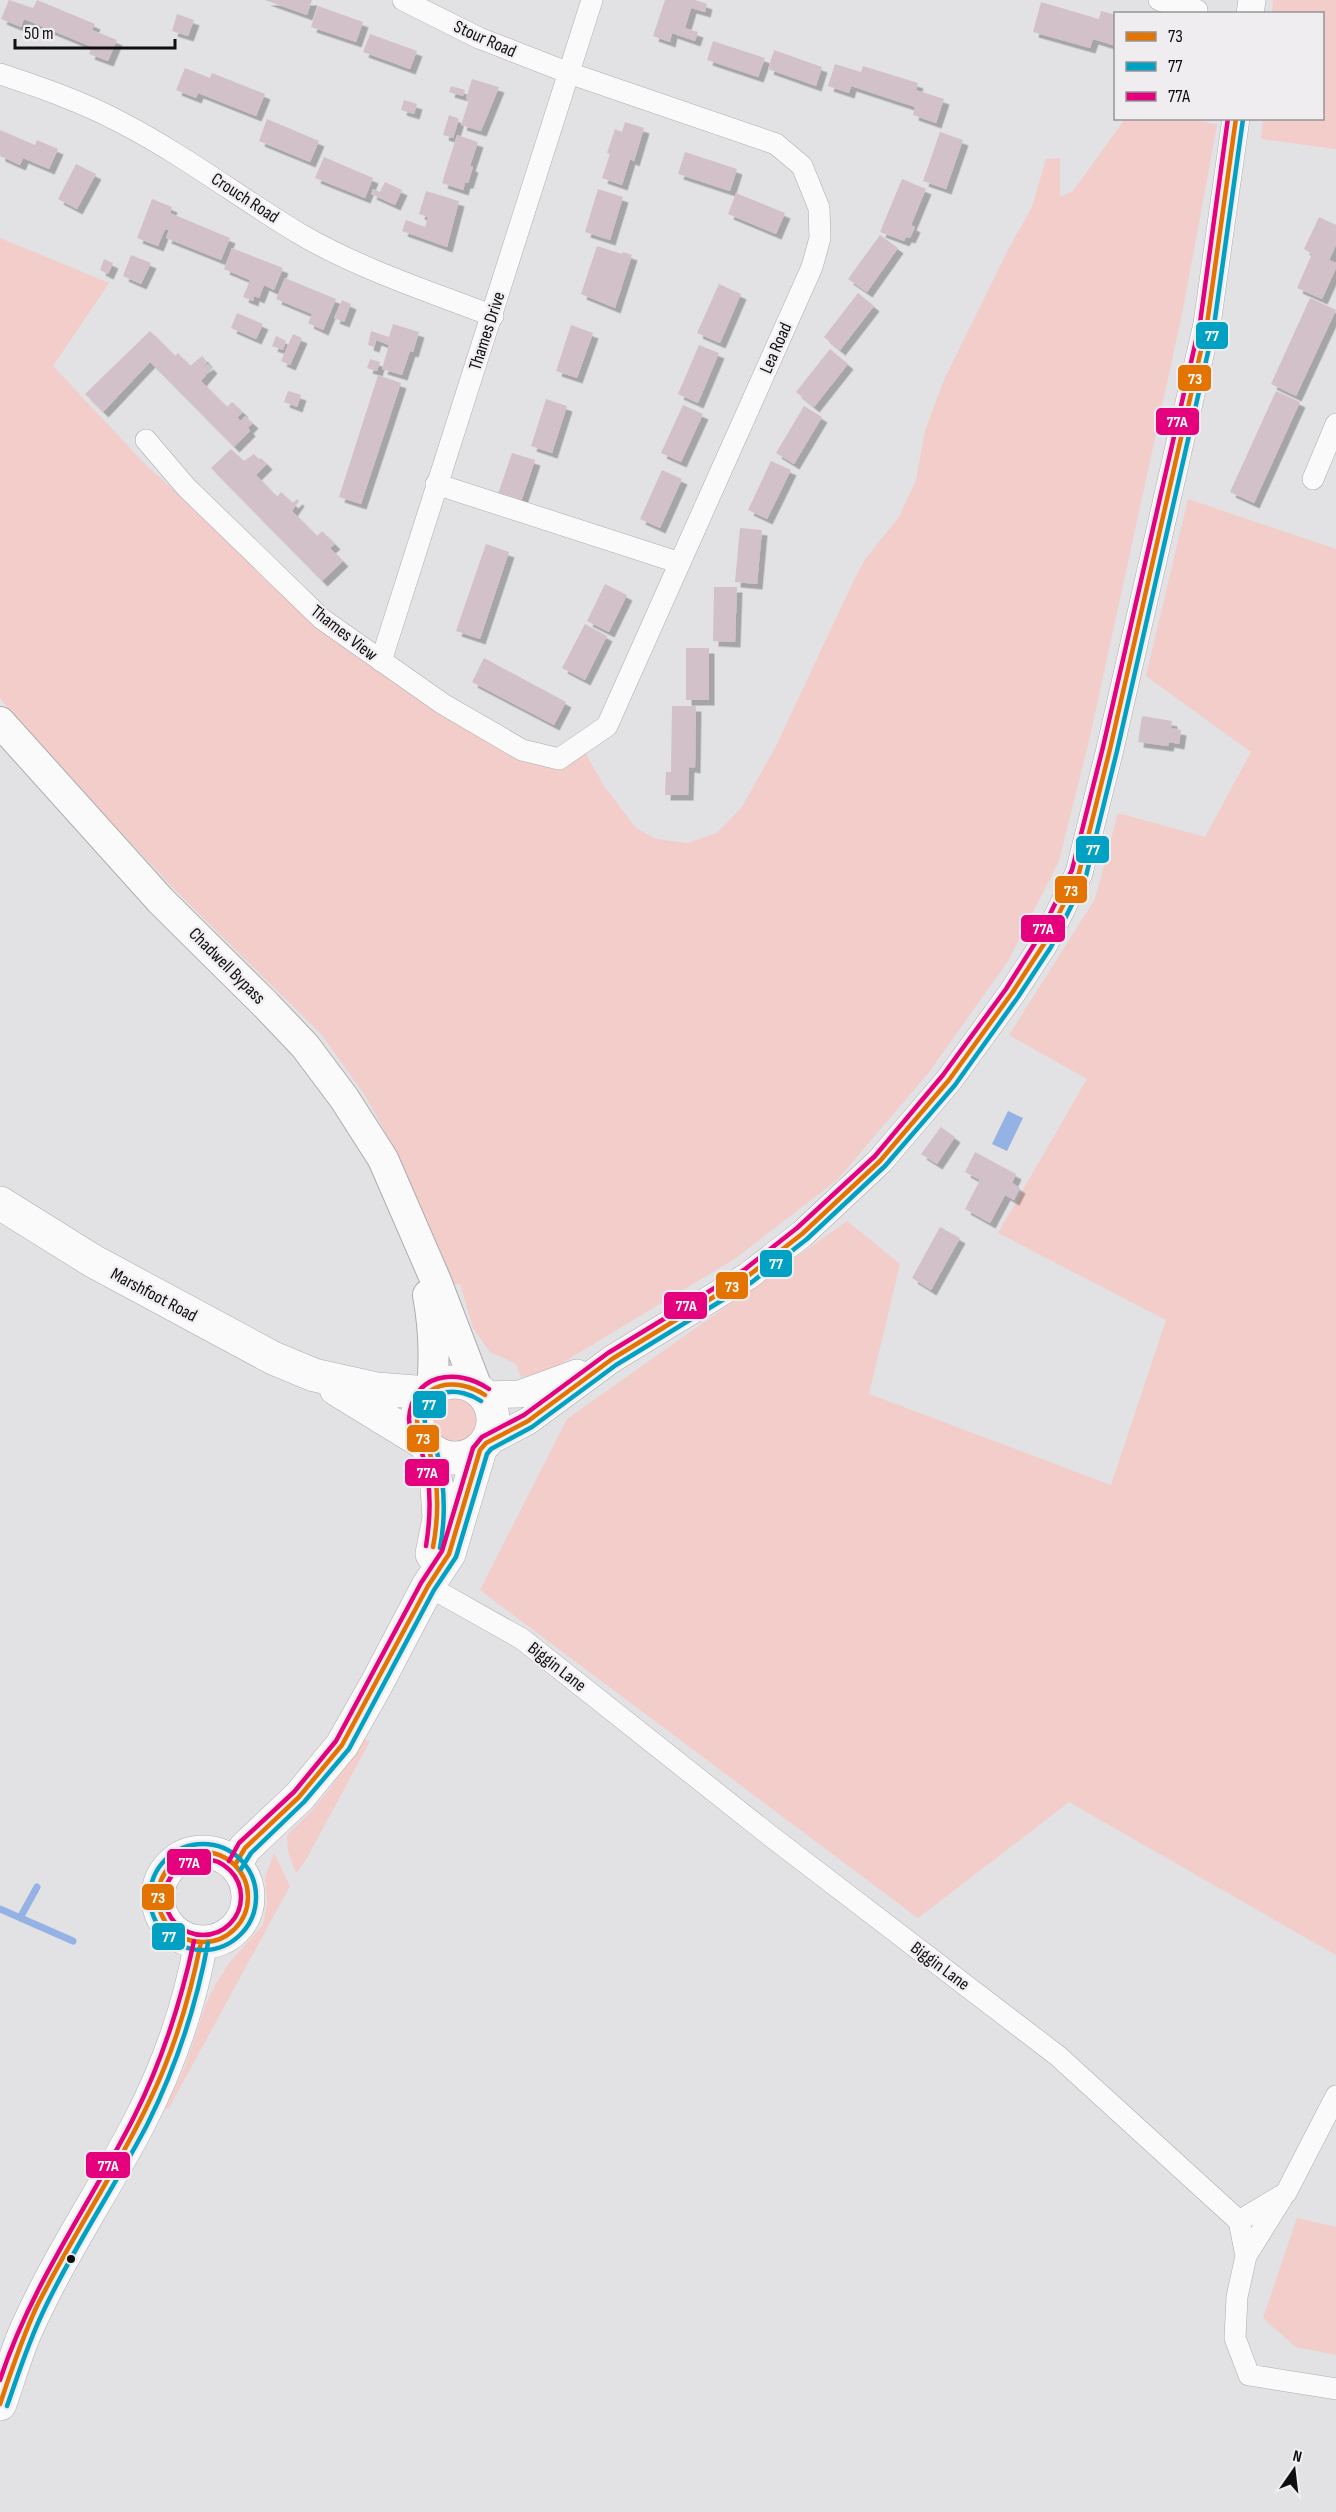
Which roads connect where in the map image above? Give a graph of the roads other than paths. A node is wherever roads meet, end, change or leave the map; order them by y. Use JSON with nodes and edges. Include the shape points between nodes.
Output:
{"nodes":[{"id":1,"x":403,"y":0,"type":"edge"},
{"id":2,"x":592,"y":0,"type":"edge"},
{"id":3,"x":1159,"y":0,"type":"edge"},
{"id":4,"x":1197,"y":10,"type":"dead end"},
{"id":5,"x":569,"y":73,"type":"junction"},
{"id":6,"x":0,"y":74,"type":"edge"},
{"id":7,"x":1236,"y":120,"type":"edge"},
{"id":8,"x":493,"y":316,"type":"junction"},
{"id":9,"x":1336,"y":424,"type":"edge"},
{"id":10,"x":146,"y":440,"type":"dead end"},
{"id":11,"x":1313,"y":479,"type":"dead end"},
{"id":12,"x":436,"y":484,"type":"junction"},
{"id":13,"x":680,"y":562,"type":"junction"},
{"id":14,"x":381,"y":661,"type":"junction"},
{"id":15,"x":0,"y":722,"type":"edge"},
{"id":16,"x":581,"y":744,"type":"joint"},
{"id":17,"x":0,"y":1203,"type":"edge"},
{"id":18,"x":417,"y":1236,"type":"junction"},
{"id":19,"x":612,"y":1359,"type":"junction"},
{"id":20,"x":314,"y":1375,"type":"junction"},
{"id":21,"x":430,"y":1391,"type":"junction"},
{"id":22,"x":481,"y":1392,"type":"junction"},
{"id":23,"x":426,"y":1445,"type":"junction"},
{"id":24,"x":483,"y":1447,"type":"junction"},
{"id":25,"x":428,"y":1586,"type":"junction"},
{"id":26,"x":235,"y":1864,"type":"junction"},
{"id":27,"x":201,"y":1942,"type":"junction"},
{"id":28,"x":1336,"y":2096,"type":"edge"},
{"id":29,"x":1286,"y":2193,"type":"junction"},
{"id":30,"x":1239,"y":2221,"type":"junction"},
{"id":31,"x":1246,"y":2256,"type":"junction"},
{"id":32,"x":1336,"y":2389,"type":"edge"},
{"id":33,"x":0,"y":2404,"type":"edge"}],
"edges":[{"from":1,"to":5,"type":"street","name":"Stour Road","via":[[479,38]]},
{"from":2,"to":5,"type":"street","name":"Thames Drive"},
{"from":3,"to":4,"type":"street"},
{"from":5,"to":8,"type":"street","name":"Thames Drive"},
{"from":5,"to":13,"type":"street","name":"Lea Road","via":[[776,144],[802,166],[819,208],[820,238],[812,267]]},
{"from":6,"to":8,"type":"street","name":"Crouch Road","via":[[74,99],[123,123],[302,235],[384,275]]},
{"from":7,"to":19,"type":"street","via":[[1207,324],[1110,749],[1079,873],[1044,944],[949,1080],[852,1190],[748,1276]]},
{"from":8,"to":12,"type":"street","name":"Thames Drive"},
{"from":9,"to":11,"type":"street"},
{"from":10,"to":14,"type":"street","name":"Thames View","via":[[186,487],[291,590],[322,619]]},
{"from":12,"to":13,"type":"street"},
{"from":12,"to":14,"type":"street","name":"Thames Drive"},
{"from":13,"to":16,"type":"street","name":"Lea Road","via":[[607,726]]},
{"from":14,"to":16,"type":"street","name":"Thames View","via":[[443,704],[522,750],[559,759]]},
{"from":15,"to":18,"type":"main road","name":"Chadwell Bypass","via":[[162,901],[305,1046],[383,1159]]},
{"from":17,"to":20,"type":"main road","name":"Marshfoot Road","via":[[93,1262],[257,1350]]},
{"from":18,"to":21,"type":"main road","name":"Chadwell Bypass","via":[[432,1316],[435,1359]]},
{"from":18,"to":22,"type":"main road","name":"Chadwell Bypass"},
{"from":19,"to":22,"type":"street","via":[[520,1394]]},
{"from":19,"to":24,"type":"street","via":[[528,1421]]},
{"from":20,"to":21,"type":"main road","name":"Marshfoot Road","via":[[377,1389]]},
{"from":20,"to":23,"type":"main road","name":"Marshfoot Road"},
{"from":21,"to":22,"type":"main road","via":[[457,1382]]},
{"from":21,"to":23,"type":"main road","via":[[417,1418]]},
{"from":22,"to":24,"type":"main road","via":[[490,1404],[494,1422]]},
{"from":23,"to":24,"type":"main road","via":[[452,1458],[465,1457]]},
{"from":23,"to":25,"type":"main road","via":[[437,1487],[439,1518]]},
{"from":24,"to":25,"type":"main road","via":[[449,1554]]},
{"from":25,"to":26,"type":"main road","via":[[342,1745],[299,1797],[245,1848]]},
{"from":25,"to":30,"type":"street","name":"Biggin Lane","via":[[522,1639],[1058,2056]]},
{"from":26,"to":27,"type":"main road","via":[[248,1891],[242,1920],[219,1939]]},
{"from":26,"to":27,"type":"main road","via":[[224,1856],[194,1852],[181,1857],[162,1878],[158,1891],[161,1916],[178,1935]]},
{"from":27,"to":33,"type":"main road","via":[[182,2017],[153,2093],[46,2289]]},
{"from":28,"to":29,"type":"street"},
{"from":29,"to":30,"type":"street"},
{"from":29,"to":31,"type":"street"},
{"from":30,"to":31,"type":"street"},
{"from":31,"to":32,"type":"street","via":[[1237,2296],[1235,2338],[1249,2375]]}]}
